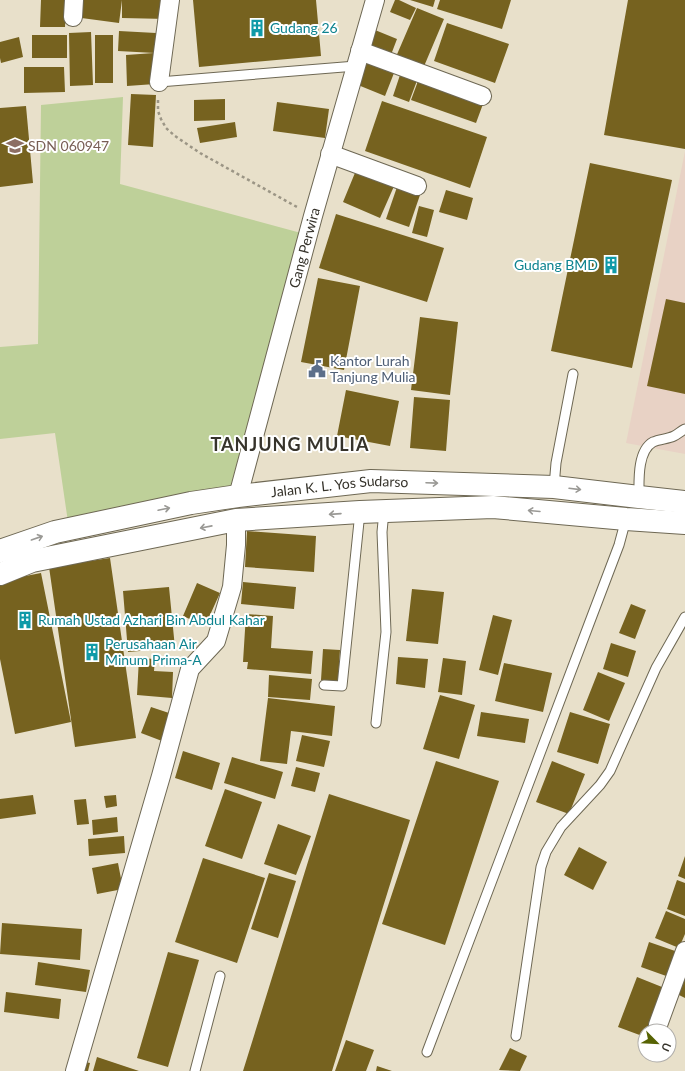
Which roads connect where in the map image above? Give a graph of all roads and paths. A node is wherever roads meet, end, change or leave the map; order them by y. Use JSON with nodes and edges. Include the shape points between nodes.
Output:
{"nodes":[{"id":1,"x":170,"y":0,"type":"edge"},
{"id":2,"x":375,"y":0,"type":"edge"},
{"id":3,"x":358,"y":59,"type":"junction"},
{"id":4,"x":159,"y":82,"type":"junction"},
{"id":5,"x":482,"y":96,"type":"dead end"},
{"id":6,"x":330,"y":154,"type":"junction"},
{"id":7,"x":417,"y":186,"type":"dead end"},
{"id":8,"x":313,"y":216,"type":"junction"},
{"id":9,"x":573,"y":374,"type":"dead end"},
{"id":10,"x":685,"y":429,"type":"edge"},
{"id":11,"x":554,"y":487,"type":"junction"},
{"id":12,"x":238,"y":496,"type":"junction"},
{"id":13,"x":639,"y":498,"type":"junction"},
{"id":14,"x":685,"y":502,"type":"edge"},
{"id":15,"x":384,"y":511,"type":"junction"},
{"id":16,"x":360,"y":512,"type":"junction"},
{"id":17,"x":626,"y":519,"type":"junction"},
{"id":18,"x":236,"y":520,"type":"junction"},
{"id":19,"x":685,"y":523,"type":"edge"},
{"id":20,"x":0,"y":551,"type":"edge"},
{"id":21,"x":0,"y":574,"type":"edge"},
{"id":22,"x":685,"y":617,"type":"edge"},
{"id":23,"x":324,"y":685,"type":"dead end"},
{"id":24,"x":376,"y":723,"type":"dead end"},
{"id":25,"x":685,"y":951,"type":"edge"},
{"id":26,"x":220,"y":976,"type":"dead end"},
{"id":27,"x":659,"y":1023,"type":"edge"},
{"id":28,"x":516,"y":1036,"type":"dead end"},
{"id":29,"x":427,"y":1052,"type":"dead end"},
{"id":30,"x":75,"y":1071,"type":"edge"},
{"id":31,"x":195,"y":1071,"type":"edge"}],
"edges":[{"from":1,"to":4,"type":"street"},
{"from":2,"to":3,"type":"street","name":"Gang Perwira"},
{"from":3,"to":4,"type":"lane"},
{"from":3,"to":5,"type":"street"},
{"from":3,"to":6,"type":"street","name":"Gang Perwira"},
{"from":4,"to":8,"type":"path","via":[[158,111],[166,128],[175,136],[200,154]]},
{"from":6,"to":7,"type":"street"},
{"from":6,"to":8,"type":"street","name":"Gang Perwira"},
{"from":8,"to":12,"type":"street","name":"Gang Perwira"},
{"from":9,"to":11,"type":"lane","via":[[556,463]]},
{"from":10,"to":13,"type":"lane","via":[[674,436],[652,442],[643,456],[639,470]]},
{"from":12,"to":11,"type":"highway","name":"Jalan K. L. Yos Sudarso","one_way":true,"via":[[371,481]]},
{"from":11,"to":13,"type":"highway","name":"Jalan K. L. Yos Sudarso","one_way":true},
{"from":20,"to":12,"type":"highway","name":"Jalan K. L. Yos Sudarso","one_way":true,"via":[[55,532],[190,503]]},
{"from":13,"to":14,"type":"highway","name":"Jalan K. L. Yos Sudarso"},
{"from":15,"to":16,"type":"highway","name":"Jalan K. L. Yos Sudarso"},
{"from":17,"to":15,"type":"highway","name":"Jalan K. L. Yos Sudarso","one_way":true,"via":[[492,507]]},
{"from":15,"to":24,"type":"lane","via":[[382,532],[386,632]]},
{"from":16,"to":18,"type":"highway","name":"Jalan K. L. Yos Sudarso","one_way":true},
{"from":16,"to":23,"type":"lane","via":[[342,686]]},
{"from":17,"to":19,"type":"highway","name":"Jalan K. L. Yos Sudarso"},
{"from":17,"to":29,"type":"lane","via":[[619,545]]},
{"from":18,"to":21,"type":"highway","name":"Jalan K. L. Yos Sudarso","one_way":true,"via":[[32,561]]},
{"from":18,"to":30,"type":"street","via":[[232,587],[216,641],[190,669]]},
{"from":22,"to":28,"type":"lane","via":[[656,668],[610,771],[561,827],[546,852],[541,867]]},
{"from":25,"to":27,"type":"street"},
{"from":26,"to":31,"type":"lane"}]}
